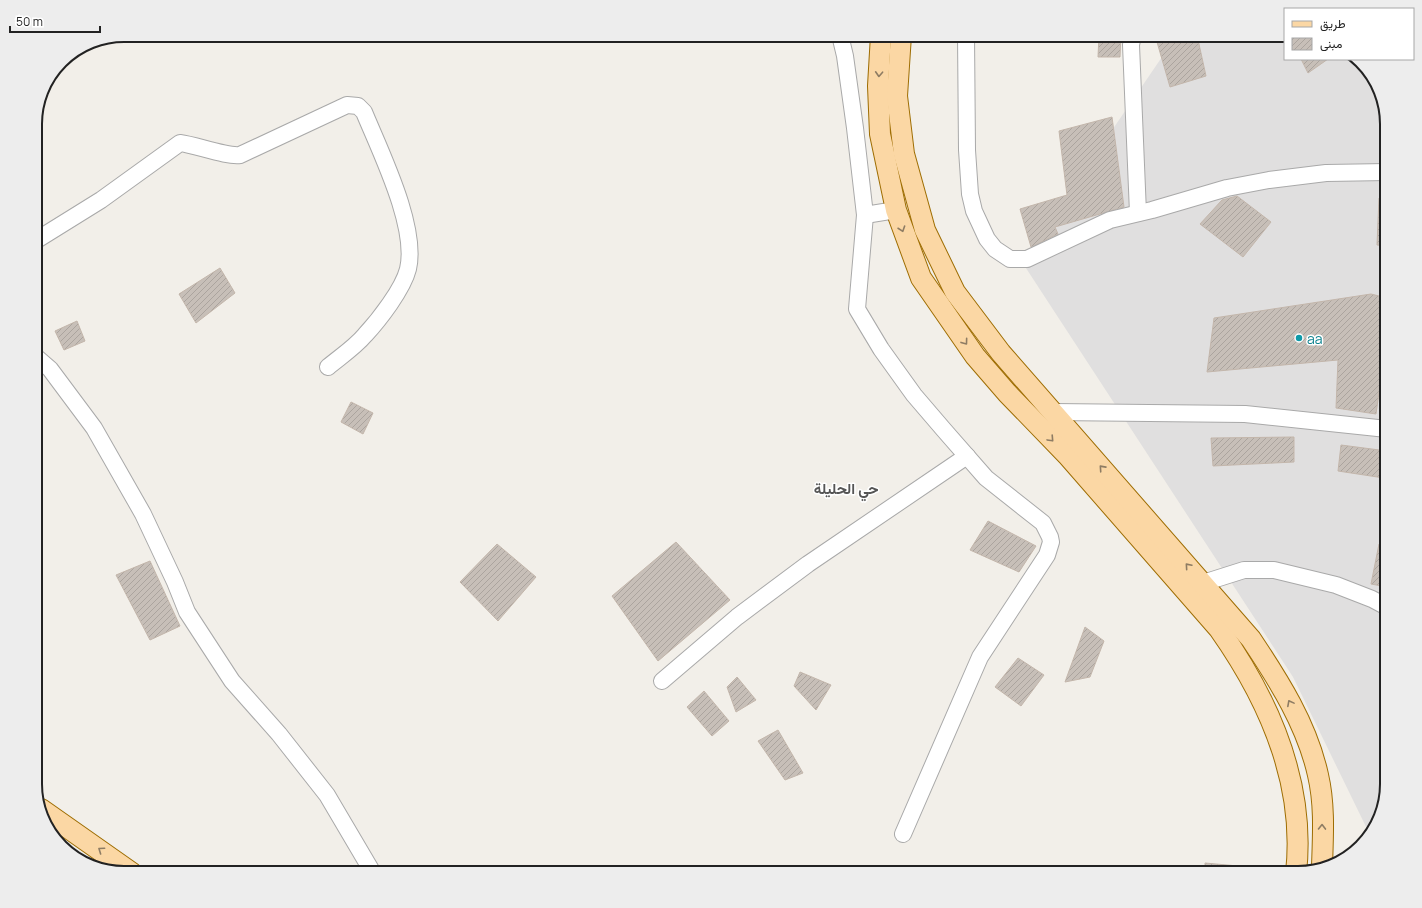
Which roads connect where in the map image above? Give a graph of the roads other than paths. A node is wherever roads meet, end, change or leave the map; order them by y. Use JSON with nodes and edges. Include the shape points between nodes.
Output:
{"nodes":[{"id":1,"x":842,"y":42,"type":"edge"},
{"id":2,"x":881,"y":42,"type":"edge"},
{"id":3,"x":901,"y":42,"type":"edge"},
{"id":4,"x":966,"y":42,"type":"edge"},
{"id":5,"x":1131,"y":42,"type":"edge"},
{"id":6,"x":1380,"y":172,"type":"edge"},
{"id":7,"x":896,"y":210,"type":"junction"},
{"id":8,"x":1138,"y":213,"type":"junction"},
{"id":9,"x":865,"y":215,"type":"junction"},
{"id":10,"x":42,"y":237,"type":"edge"},
{"id":11,"x":42,"y":362,"type":"edge"},
{"id":12,"x":328,"y":367,"type":"dead end"},
{"id":13,"x":1053,"y":412,"type":"junction"},
{"id":14,"x":1380,"y":427,"type":"edge"},
{"id":15,"x":967,"y":456,"type":"junction"},
{"id":16,"x":1203,"y":583,"type":"junction"},
{"id":17,"x":1380,"y":603,"type":"edge"},
{"id":18,"x":662,"y":681,"type":"dead end"},
{"id":19,"x":48,"y":814,"type":"edge"},
{"id":20,"x":903,"y":834,"type":"dead end"},
{"id":21,"x":1322,"y":862,"type":"edge"},
{"id":22,"x":122,"y":866,"type":"edge"},
{"id":23,"x":369,"y":866,"type":"edge"},
{"id":24,"x":1296,"y":866,"type":"edge"}],
"edges":[{"from":1,"to":9,"type":"street"},
{"from":2,"to":7,"type":"main road","one_way":true,"via":[[878,86],[880,134]]},
{"from":3,"to":13,"type":"main road","via":[[897,96],[904,154],[925,230],[955,292],[1001,353]]},
{"from":4,"to":8,"type":"street","via":[[970,194],[980,225],[995,249],[1010,259],[1027,259],[1110,220]]},
{"from":5,"to":8,"type":"street"},
{"from":6,"to":8,"type":"street","via":[[1326,173],[1269,180],[1227,188]]},
{"from":7,"to":9,"type":"street"},
{"from":7,"to":24,"type":"main road","one_way":true,"via":[[921,278],[975,356],[1097,490],[1219,629],[1234,651],[1260,695],[1275,728],[1289,774],[1298,830]]},
{"from":9,"to":15,"type":"street","via":[[857,304],[859,313],[914,395]]},
{"from":10,"to":12,"type":"street","via":[[101,200],[180,143],[240,155],[347,105],[358,106],[364,112],[403,211],[409,257],[408,269],[402,283],[365,336]]},
{"from":11,"to":23,"type":"street","via":[[94,428],[146,520],[187,612],[228,674],[327,795]]},
{"from":13,"to":14,"type":"street","via":[[1246,414]]},
{"from":16,"to":13,"type":"main road","one_way":true},
{"from":15,"to":18,"type":"street","via":[[808,564],[737,618]]},
{"from":15,"to":20,"type":"street","via":[[997,488],[1043,523],[1051,542],[1047,555],[980,656]]},
{"from":16,"to":17,"type":"street","via":[[1244,570],[1274,570],[1336,585]]},
{"from":21,"to":16,"type":"main road","one_way":true,"via":[[1323,810],[1312,751],[1276,676],[1251,639]]},
{"from":22,"to":19,"type":"main road","one_way":true}]}
